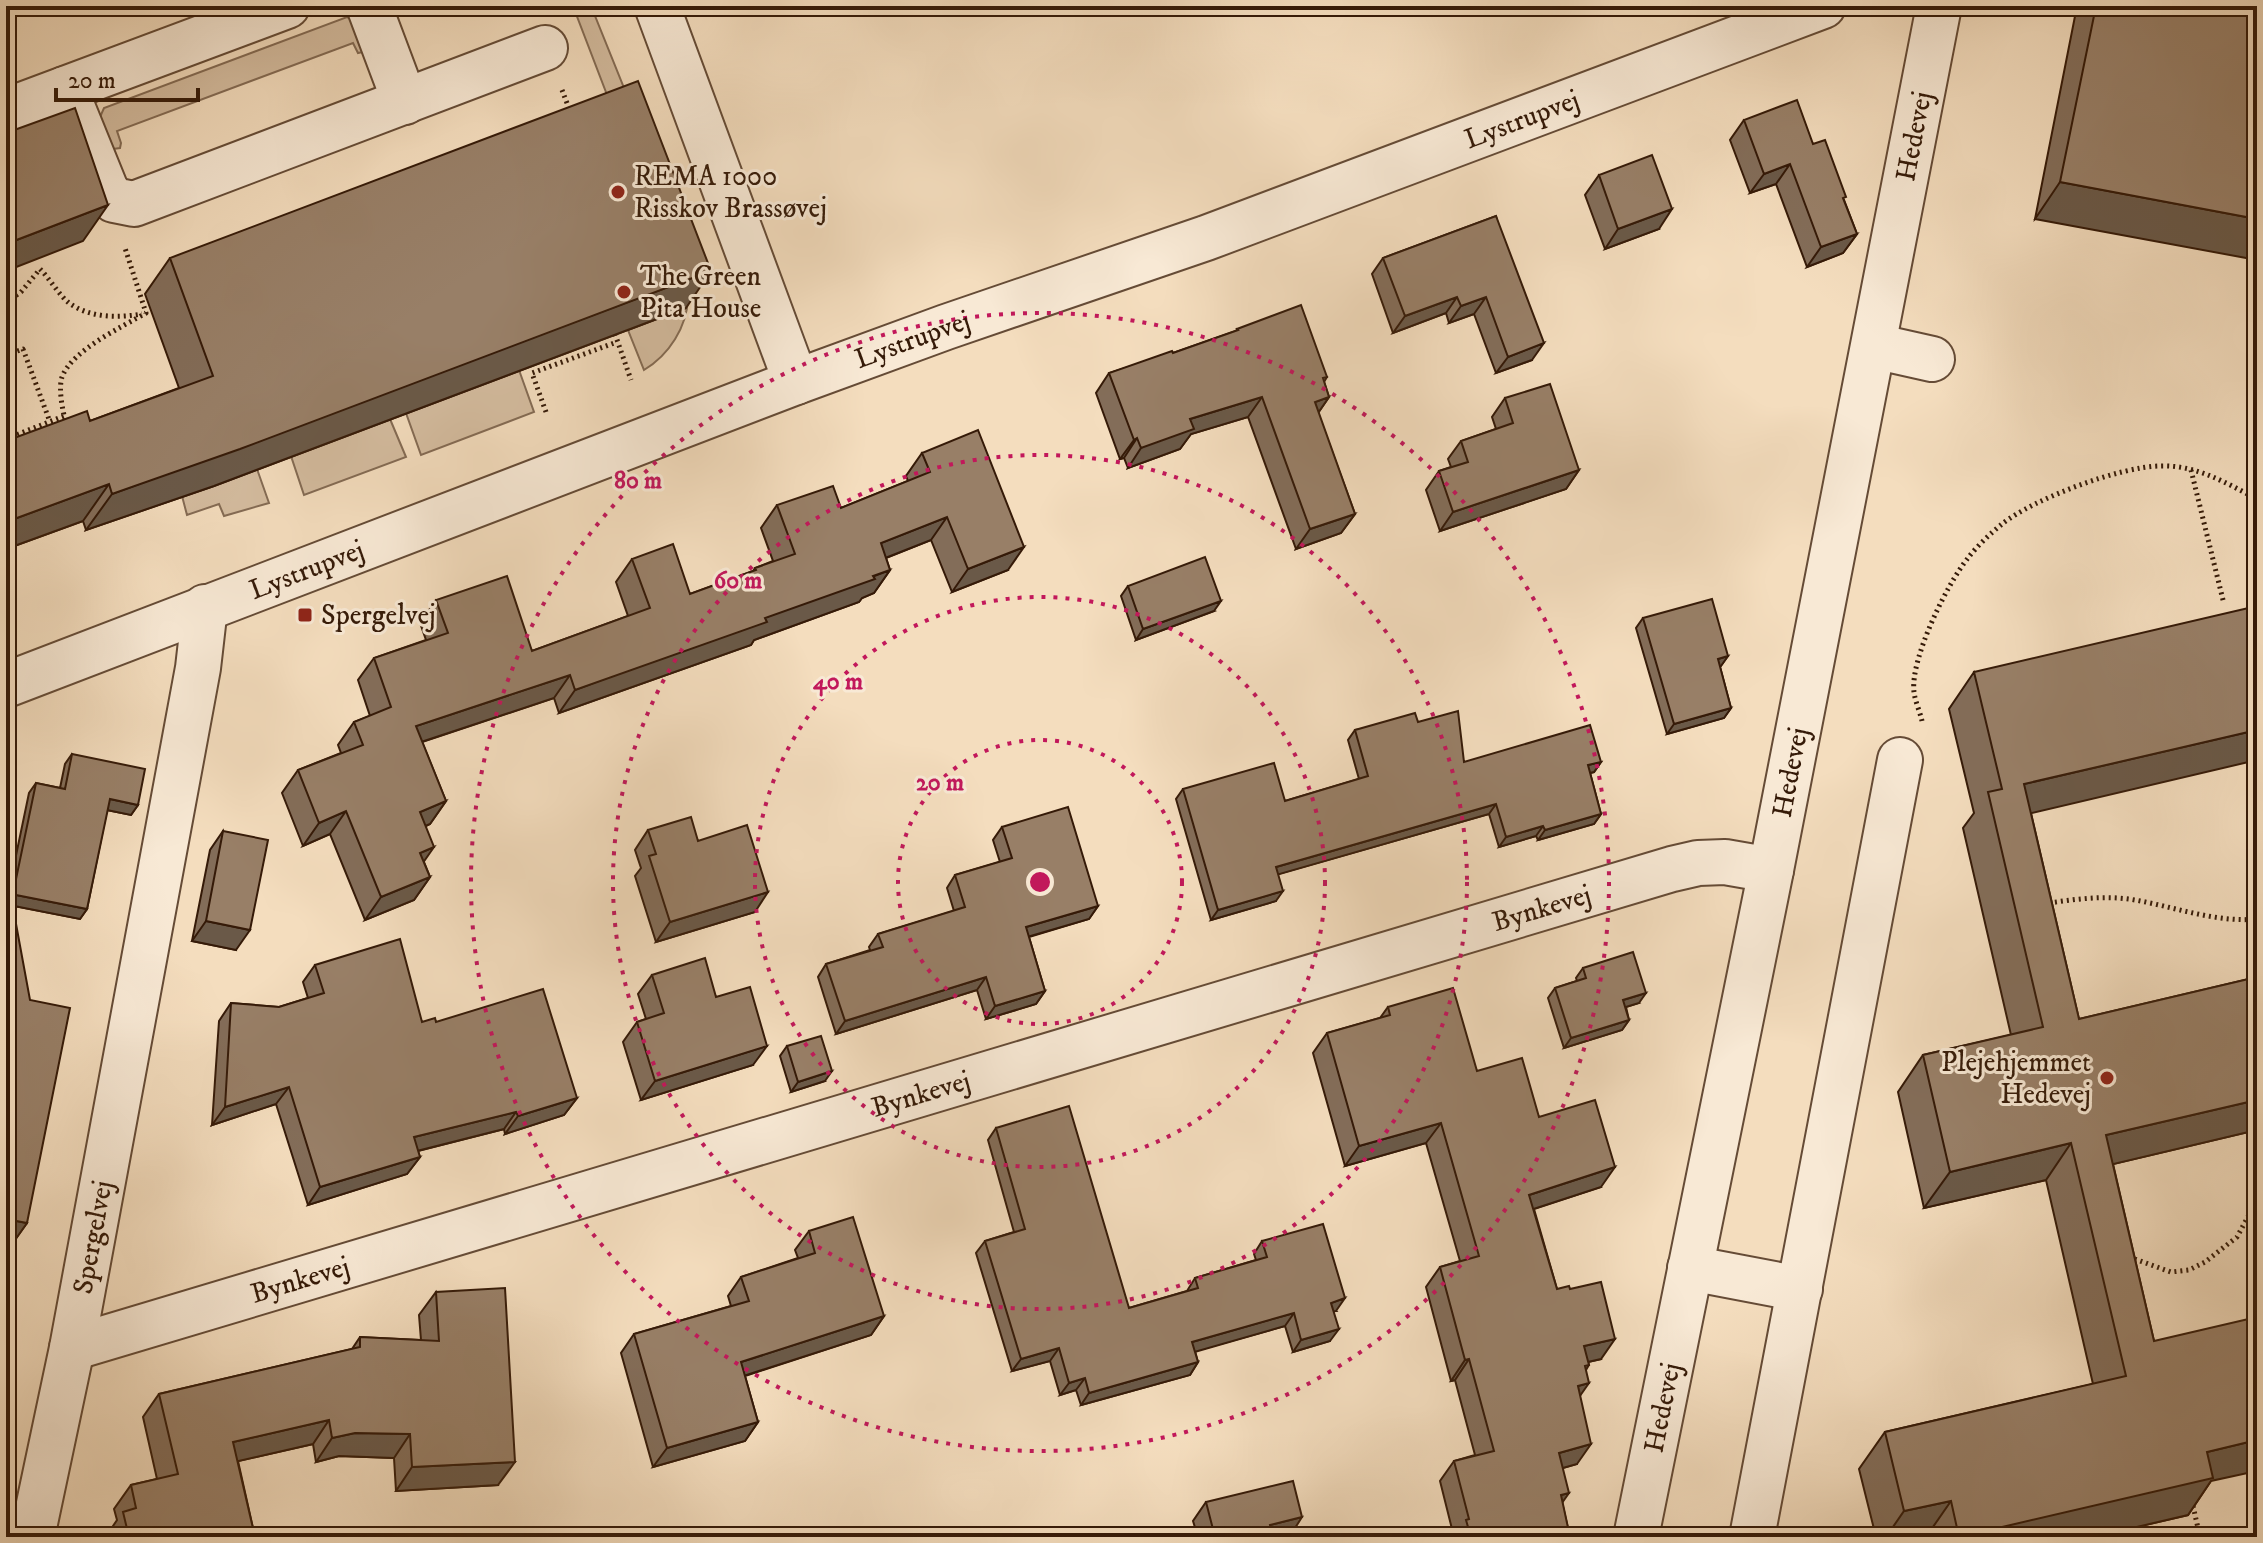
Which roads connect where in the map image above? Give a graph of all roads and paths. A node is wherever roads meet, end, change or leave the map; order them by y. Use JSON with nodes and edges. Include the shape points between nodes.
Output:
{"nodes":[{"id":1,"x":287,"y":6,"type":"edge"},
{"id":2,"x":369,"y":6,"type":"edge"},
{"id":3,"x":657,"y":6,"type":"edge"},
{"id":4,"x":1823,"y":6,"type":"edge"},
{"id":5,"x":1939,"y":6,"type":"edge"},
{"id":6,"x":545,"y":48,"type":"joint"},
{"id":7,"x":65,"y":89,"type":"junction"},
{"id":8,"x":405,"y":102,"type":"junction"},
{"id":9,"x":6,"y":111,"type":"edge"},
{"id":10,"x":575,"y":122,"type":"edge"},
{"id":11,"x":132,"y":271,"type":"dead end"},
{"id":12,"x":6,"y":302,"type":"edge"},
{"id":13,"x":146,"y":313,"type":"junction"},
{"id":14,"x":615,"y":334,"type":"edge"},
{"id":15,"x":617,"y":342,"type":"junction"},
{"id":16,"x":1874,"y":346,"type":"junction"},
{"id":17,"x":6,"y":355,"type":"edge"},
{"id":18,"x":1932,"y":359,"type":"dead end"},
{"id":19,"x":631,"y":380,"type":"dead end"},
{"id":20,"x":796,"y":382,"type":"junction"},
{"id":21,"x":546,"y":412,"type":"dead end"},
{"id":22,"x":64,"y":416,"type":"junction"},
{"id":23,"x":50,"y":422,"type":"junction"},
{"id":24,"x":69,"y":428,"type":"edge"},
{"id":25,"x":6,"y":439,"type":"edge"},
{"id":26,"x":2191,"y":469,"type":"junction"},
{"id":27,"x":2257,"y":499,"type":"edge"},
{"id":28,"x":2224,"y":604,"type":"dead end"},
{"id":29,"x":205,"y":607,"type":"junction"},
{"id":30,"x":6,"y":685,"type":"edge"},
{"id":31,"x":1912,"y":742,"type":"joint"},
{"id":32,"x":1771,"y":870,"type":"junction"},
{"id":33,"x":2044,"y":904,"type":"edge"},
{"id":34,"x":2257,"y":919,"type":"edge"},
{"id":35,"x":2257,"y":1200,"type":"edge"},
{"id":36,"x":2119,"y":1256,"type":"edge"},
{"id":37,"x":1690,"y":1268,"type":"junction"},
{"id":38,"x":1800,"y":1289,"type":"junction"},
{"id":39,"x":72,"y":1348,"type":"junction"},
{"id":40,"x":2193,"y":1506,"type":"edge"},
{"id":41,"x":32,"y":1537,"type":"edge"},
{"id":42,"x":1636,"y":1537,"type":"edge"},
{"id":43,"x":1752,"y":1537,"type":"edge"},
{"id":44,"x":2200,"y":1537,"type":"edge"}],
"edges":[{"from":1,"to":7,"type":"street"},
{"from":2,"to":8,"type":"street"},
{"from":3,"to":20,"type":"street"},
{"from":4,"to":20,"type":"street","name":"Lystrupvej","via":[[1206,238]]},
{"from":5,"to":16,"type":"street","name":"Hedevej"},
{"from":6,"to":8,"type":"street"},
{"from":6,"to":10,"type":"path"},
{"from":7,"to":8,"type":"street","via":[[106,190],[114,200],[128,204]]},
{"from":7,"to":9,"type":"street"},
{"from":11,"to":13,"type":"path"},
{"from":12,"to":13,"type":"path","via":[[40,269],[68,302],[97,315]]},
{"from":13,"to":22,"type":"path","via":[[74,358],[62,378]]},
{"from":14,"to":15,"type":"path"},
{"from":15,"to":19,"type":"path"},
{"from":15,"to":21,"type":"path","via":[[532,373]]},
{"from":16,"to":18,"type":"street"},
{"from":16,"to":32,"type":"street","name":"Hedevej"},
{"from":17,"to":23,"type":"path","via":[[23,349]]},
{"from":20,"to":29,"type":"street","name":"Lystrupvej"},
{"from":22,"to":23,"type":"path"},
{"from":22,"to":24,"type":"path"},
{"from":23,"to":25,"type":"path"},
{"from":26,"to":27,"type":"path"},
{"from":26,"to":28,"type":"path"},
{"from":26,"to":31,"type":"path","via":[[2159,465],[2103,476],[2045,499],[2004,523],[1967,559],[1919,651]]},
{"from":29,"to":30,"type":"street","name":"Lystrupvej"},
{"from":29,"to":39,"type":"street","name":"Spergelvej"},
{"from":31,"to":38,"type":"street"},
{"from":32,"to":37,"type":"street","name":"Hedevej"},
{"from":32,"to":39,"type":"street","name":"Bynkevej","via":[[1725,862],[1672,869]]},
{"from":33,"to":34,"type":"path","via":[[2131,900],[2237,921]]},
{"from":35,"to":36,"type":"path","via":[[2237,1237],[2189,1270],[2171,1272]]},
{"from":37,"to":38,"type":"street"},
{"from":37,"to":42,"type":"street","name":"Hedevej"},
{"from":38,"to":43,"type":"street"},
{"from":39,"to":41,"type":"street","name":"Spergelvej"},
{"from":40,"to":44,"type":"path"}]}
